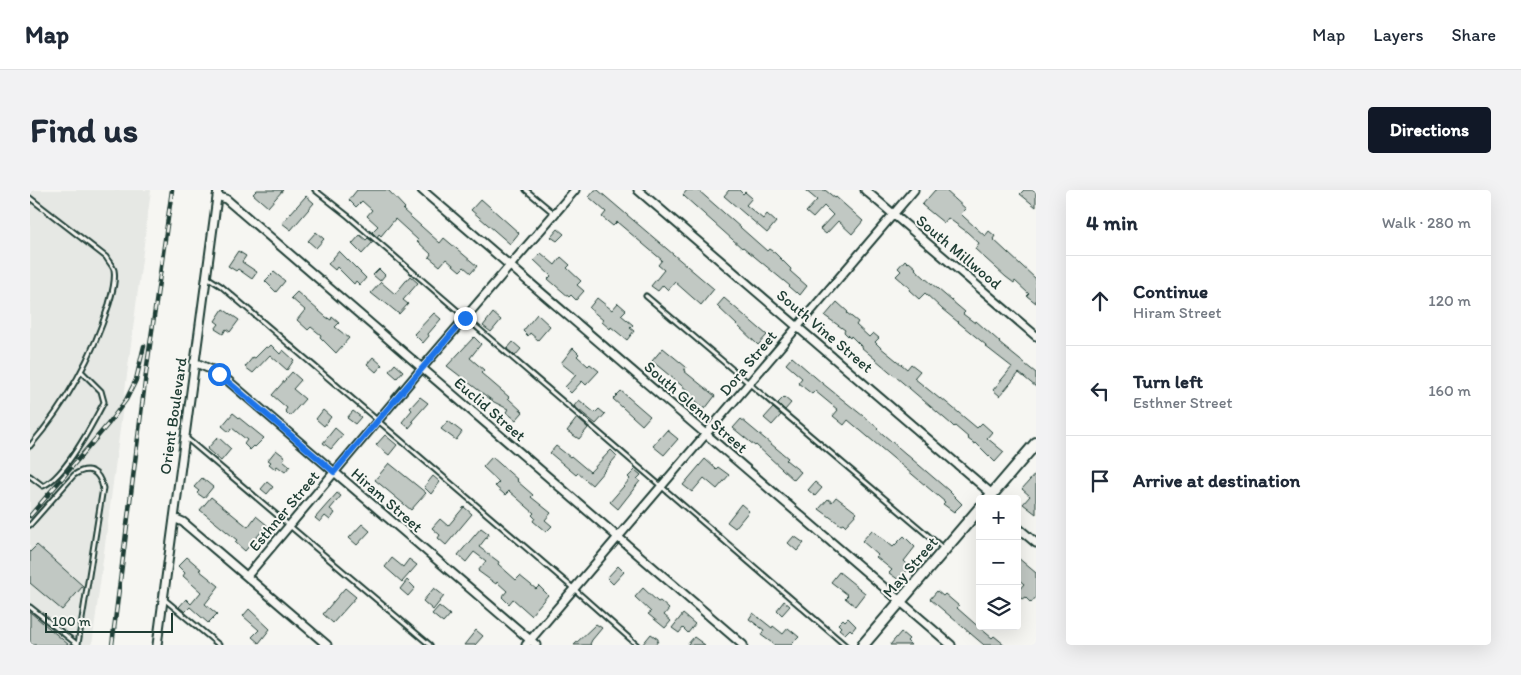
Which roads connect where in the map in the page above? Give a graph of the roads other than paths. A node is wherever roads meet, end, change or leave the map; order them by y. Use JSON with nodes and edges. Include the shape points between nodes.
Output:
{"nodes":[{"id":1,"x":315,"y":190,"type":"edge"},
{"id":2,"x":422,"y":190,"type":"edge"},
{"id":3,"x":526,"y":190,"type":"edge"},
{"id":4,"x":575,"y":190,"type":"edge"},
{"id":5,"x":638,"y":190,"type":"edge"},
{"id":6,"x":865,"y":190,"type":"edge"},
{"id":7,"x":914,"y":190,"type":"edge"},
{"id":8,"x":217,"y":193,"type":"edge"},
{"id":9,"x":30,"y":198,"type":"edge"},
{"id":10,"x":893,"y":214,"type":"junction"},
{"id":11,"x":554,"y":215,"type":"junction"},
{"id":12,"x":510,"y":265,"type":"junction"},
{"id":13,"x":206,"y":277,"type":"junction"},
{"id":14,"x":646,"y":296,"type":"dead end"},
{"id":15,"x":465,"y":318,"type":"junction"},
{"id":16,"x":797,"y":325,"type":"junction"},
{"id":17,"x":1036,"y":336,"type":"edge"},
{"id":18,"x":194,"y":362,"type":"junction"},
{"id":19,"x":422,"y":368,"type":"junction"},
{"id":20,"x":82,"y":372,"type":"junction"},
{"id":21,"x":748,"y":384,"type":"junction"},
{"id":22,"x":377,"y":421,"type":"junction"},
{"id":23,"x":706,"y":433,"type":"junction"},
{"id":24,"x":184,"y":436,"type":"junction"},
{"id":25,"x":1036,"y":443,"type":"edge"},
{"id":26,"x":30,"y":446,"type":"edge"},
{"id":27,"x":334,"y":472,"type":"junction"},
{"id":28,"x":30,"y":476,"type":"edge"},
{"id":29,"x":661,"y":486,"type":"junction"},
{"id":30,"x":989,"y":495,"type":"edge"},
{"id":31,"x":991,"y":495,"type":"edge"},
{"id":32,"x":976,"y":513,"type":"edge"},
{"id":33,"x":174,"y":518,"type":"junction"},
{"id":34,"x":30,"y":525,"type":"edge"},
{"id":35,"x":290,"y":525,"type":"junction"},
{"id":36,"x":1021,"y":530,"type":"edge"},
{"id":37,"x":618,"y":537,"type":"junction"},
{"id":38,"x":1036,"y":543,"type":"edge"},
{"id":39,"x":944,"y":550,"type":"junction"},
{"id":40,"x":247,"y":576,"type":"junction"},
{"id":41,"x":574,"y":589,"type":"junction"},
{"id":42,"x":163,"y":599,"type":"junction"},
{"id":43,"x":900,"y":602,"type":"junction"},
{"id":44,"x":30,"y":607,"type":"edge"},
{"id":45,"x":531,"y":643,"type":"edge"},
{"id":46,"x":78,"y":644,"type":"edge"},
{"id":47,"x":157,"y":645,"type":"edge"},
{"id":48,"x":219,"y":645,"type":"edge"},
{"id":49,"x":327,"y":645,"type":"edge"},
{"id":50,"x":430,"y":645,"type":"edge"},
{"id":51,"x":637,"y":645,"type":"edge"},
{"id":52,"x":743,"y":645,"type":"edge"},
{"id":53,"x":844,"y":645,"type":"edge"},
{"id":54,"x":863,"y":645,"type":"edge"},
{"id":55,"x":951,"y":645,"type":"edge"}],
"edges":[{"from":1,"to":15,"type":"lane"},
{"from":2,"to":12,"type":"street","name":"South Glenn Street"},
{"from":3,"to":11,"type":"lane"},
{"from":4,"to":11,"type":"street","name":"Esthner Street"},
{"from":5,"to":16,"type":"street","name":"South Vine Street"},
{"from":6,"to":10,"type":"street","name":"South Millwood"},
{"from":7,"to":10,"type":"street","name":"Dora Street"},
{"from":8,"to":13,"type":"street","name":"Orient Boulevard"},
{"from":8,"to":19,"type":"street","name":"Euclid Street"},
{"from":9,"to":20,"type":"lane","via":[[106,258],[114,268],[114,285],[102,325]]},
{"from":10,"to":16,"type":"street","name":"Dora Street"},
{"from":10,"to":17,"type":"street","name":"South Millwood"},
{"from":11,"to":12,"type":"street","name":"Esthner Street"},
{"from":12,"to":15,"type":"street","name":"Esthner Street"},
{"from":12,"to":23,"type":"street","name":"South Glenn Street"},
{"from":13,"to":18,"type":"street","name":"Orient Boulevard"},
{"from":13,"to":22,"type":"lane"},
{"from":14,"to":21,"type":"lane"},
{"from":15,"to":19,"type":"street","name":"Esthner Street"},
{"from":15,"to":29,"type":"lane"},
{"from":16,"to":21,"type":"street","name":"Dora Street"},
{"from":16,"to":30,"type":"street","name":"South Vine Street"},
{"from":18,"to":24,"type":"street","name":"Orient Boulevard"},
{"from":18,"to":27,"type":"street","name":"Hiram Street","via":[[219,374]]},
{"from":19,"to":22,"type":"street","name":"Esthner Street"},
{"from":19,"to":37,"type":"street","name":"Euclid Street"},
{"from":20,"to":26,"type":"lane"},
{"from":20,"to":28,"type":"lane","via":[[101,391],[104,402],[89,430],[49,484],[43,486]]},
{"from":21,"to":23,"type":"street","name":"Dora Street"},
{"from":21,"to":39,"type":"lane"},
{"from":22,"to":27,"type":"street","name":"Esthner Street"},
{"from":22,"to":41,"type":"lane"},
{"from":23,"to":29,"type":"street","name":"Dora Street"},
{"from":23,"to":43,"type":"street","name":"South Glenn Street"},
{"from":24,"to":33,"type":"street","name":"Orient Boulevard"},
{"from":24,"to":35,"type":"lane"},
{"from":25,"to":31,"type":"street"},
{"from":27,"to":35,"type":"street","name":"Esthner Street"},
{"from":27,"to":45,"type":"street","name":"Hiram Street"},
{"from":29,"to":37,"type":"street","name":"Dora Street"},
{"from":29,"to":53,"type":"lane"},
{"from":32,"to":39,"type":"street","name":"May Street"},
{"from":33,"to":40,"type":"street"},
{"from":33,"to":42,"type":"street","name":"Orient Boulevard"},
{"from":34,"to":46,"type":"lane","via":[[83,469],[101,478],[103,488]]},
{"from":35,"to":40,"type":"street","name":"Esthner Street"},
{"from":35,"to":50,"type":"lane"},
{"from":36,"to":38,"type":"street"},
{"from":37,"to":41,"type":"street","name":"Dora Street"},
{"from":37,"to":52,"type":"street","name":"Euclid Street"},
{"from":39,"to":43,"type":"street","name":"May Street"},
{"from":40,"to":49,"type":"street"},
{"from":41,"to":45,"type":"street","name":"Dora Street"},
{"from":41,"to":51,"type":"lane"},
{"from":42,"to":47,"type":"street","name":"Orient Boulevard"},
{"from":42,"to":48,"type":"lane"},
{"from":43,"to":54,"type":"street","name":"May Street"},
{"from":43,"to":55,"type":"street","name":"South Glenn Street"},
{"from":44,"to":46,"type":"lane"}]}
